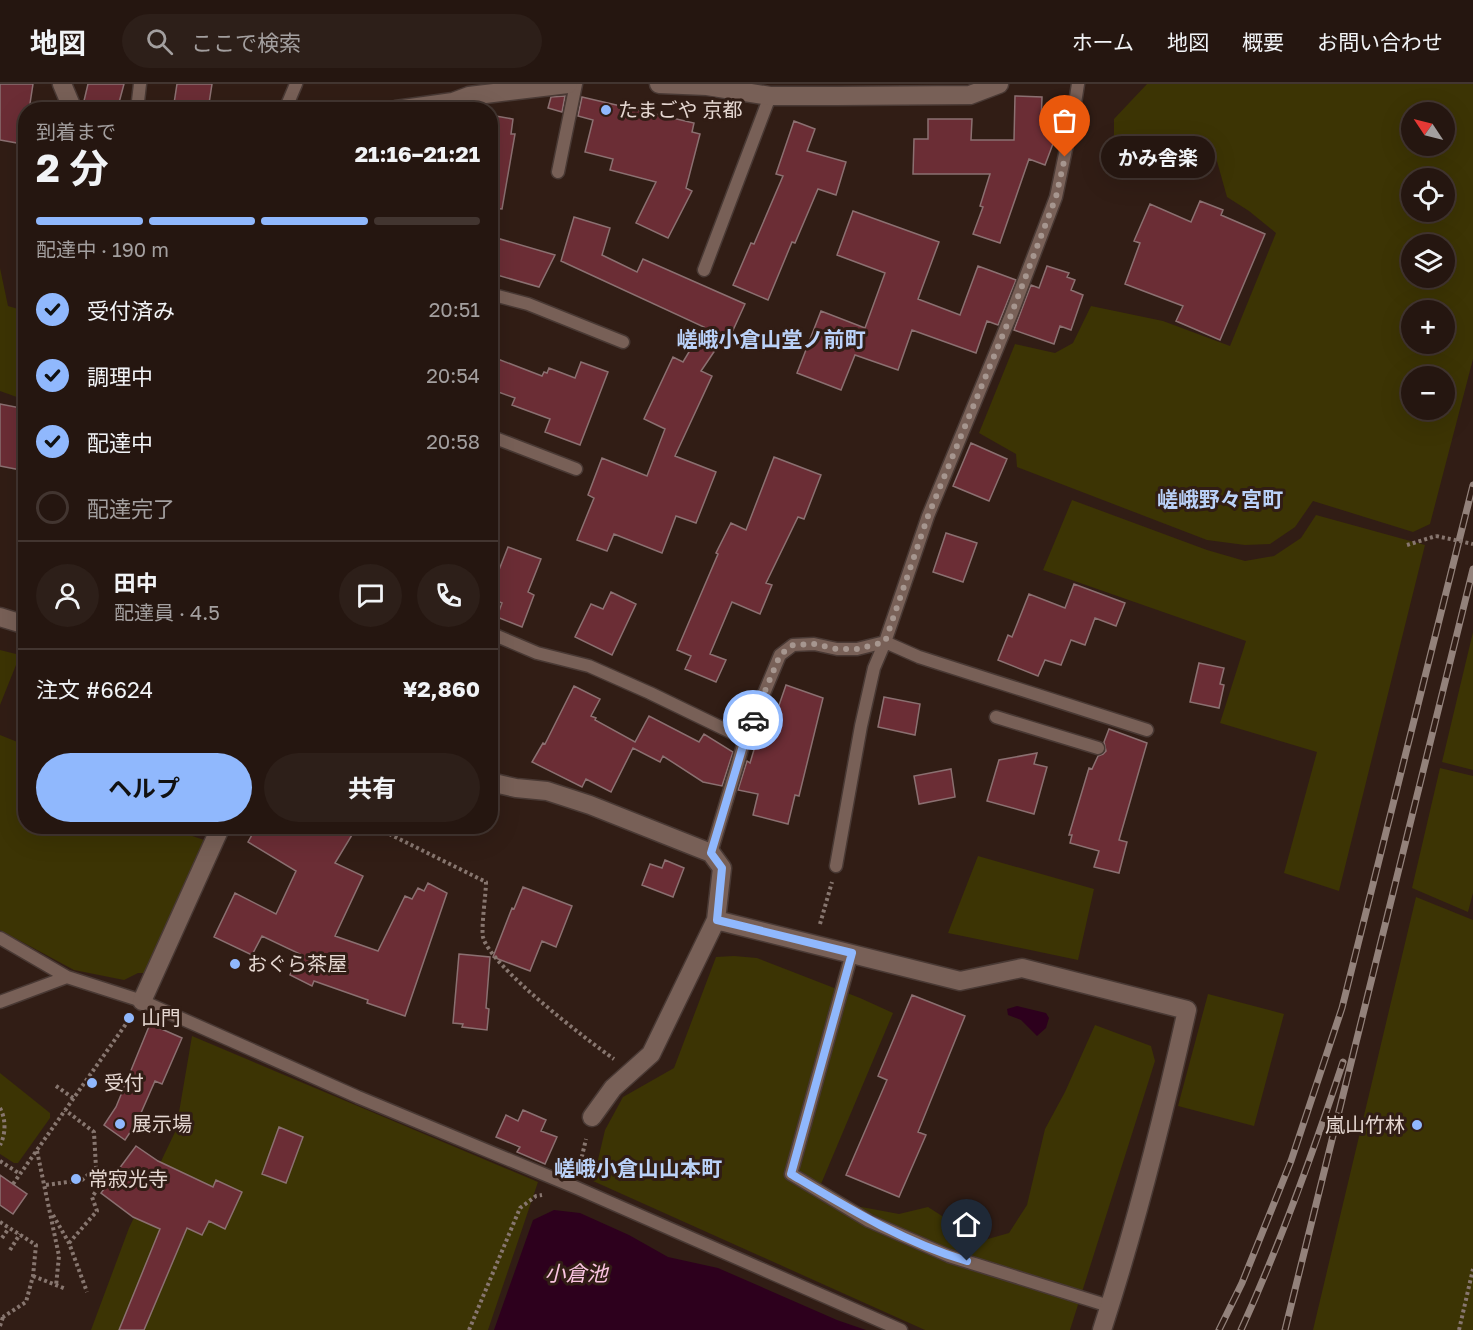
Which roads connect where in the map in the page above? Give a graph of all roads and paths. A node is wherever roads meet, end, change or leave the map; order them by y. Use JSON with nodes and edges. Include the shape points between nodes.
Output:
{"nodes":[{"id":1,"x":62,"y":84,"type":"edge"},
{"id":2,"x":140,"y":84,"type":"edge"},
{"id":3,"x":296,"y":84,"type":"edge"},
{"id":4,"x":568,"y":84,"type":"edge"},
{"id":5,"x":576,"y":84,"type":"edge"},
{"id":6,"x":659,"y":84,"type":"edge"},
{"id":7,"x":999,"y":84,"type":"edge"},
{"id":8,"x":1078,"y":84,"type":"edge"},
{"id":9,"x":771,"y":96,"type":"junction"},
{"id":10,"x":461,"y":98,"type":"edge"},
{"id":11,"x":70,"y":102,"type":"edge"},
{"id":12,"x":138,"y":102,"type":"edge"},
{"id":13,"x":288,"y":102,"type":"edge"},
{"id":14,"x":439,"y":102,"type":"edge"},
{"id":15,"x":558,"y":172,"type":"dead end"},
{"id":16,"x":704,"y":270,"type":"dead end"},
{"id":17,"x":498,"y":296,"type":"edge"},
{"id":18,"x":623,"y":342,"type":"dead end"},
{"id":19,"x":498,"y":439,"type":"edge"},
{"id":20,"x":576,"y":469,"type":"dead end"},
{"id":21,"x":1473,"y":544,"type":"edge"},
{"id":22,"x":1407,"y":545,"type":"dead end"},
{"id":23,"x":0,"y":617,"type":"edge"},
{"id":24,"x":18,"y":623,"type":"edge"},
{"id":25,"x":498,"y":636,"type":"edge"},
{"id":26,"x":885,"y":642,"type":"junction"},
{"id":27,"x":996,"y":717,"type":"dead end"},
{"id":28,"x":1147,"y":730,"type":"dead end"},
{"id":29,"x":745,"y":739,"type":"junction"},
{"id":30,"x":1098,"y":748,"type":"dead end"},
{"id":31,"x":498,"y":784,"type":"edge"},
{"id":32,"x":217,"y":834,"type":"edge"},
{"id":33,"x":389,"y":834,"type":"edge"},
{"id":34,"x":711,"y":853,"type":"junction"},
{"id":35,"x":836,"y":866,"type":"joint"},
{"id":36,"x":717,"y":920,"type":"junction"},
{"id":37,"x":0,"y":938,"type":"edge"},
{"id":38,"x":814,"y":945,"type":"junction"},
{"id":39,"x":852,"y":953,"type":"junction"},
{"id":40,"x":67,"y":977,"type":"junction"},
{"id":41,"x":0,"y":1002,"type":"edge"},
{"id":42,"x":142,"y":1002,"type":"junction"},
{"id":43,"x":126,"y":1024,"type":"dead end"},
{"id":44,"x":632,"y":1072,"type":"junction"},
{"id":45,"x":56,"y":1086,"type":"dead end"},
{"id":46,"x":73,"y":1098,"type":"junction"},
{"id":47,"x":0,"y":1108,"type":"edge"},
{"id":48,"x":65,"y":1110,"type":"junction"},
{"id":49,"x":592,"y":1118,"type":"joint"},
{"id":50,"x":0,"y":1146,"type":"edge"},
{"id":51,"x":37,"y":1150,"type":"junction"},
{"id":52,"x":0,"y":1161,"type":"edge"},
{"id":53,"x":96,"y":1168,"type":"junction"},
{"id":54,"x":20,"y":1174,"type":"junction"},
{"id":55,"x":577,"y":1175,"type":"dead end"},
{"id":56,"x":13,"y":1184,"type":"dead end"},
{"id":57,"x":566,"y":1184,"type":"junction"},
{"id":58,"x":45,"y":1185,"type":"junction"},
{"id":59,"x":51,"y":1212,"type":"junction"},
{"id":60,"x":0,"y":1222,"type":"edge"},
{"id":61,"x":9,"y":1228,"type":"junction"},
{"id":62,"x":20,"y":1234,"type":"junction"},
{"id":63,"x":2,"y":1238,"type":"dead end"},
{"id":64,"x":69,"y":1243,"type":"junction"},
{"id":65,"x":10,"y":1250,"type":"dead end"},
{"id":66,"x":1473,"y":1269,"type":"edge"},
{"id":67,"x":33,"y":1276,"type":"junction"},
{"id":68,"x":56,"y":1286,"type":"junction"},
{"id":69,"x":66,"y":1290,"type":"dead end"},
{"id":70,"x":87,"y":1292,"type":"dead end"},
{"id":71,"x":1109,"y":1306,"type":"junction"},
{"id":72,"x":2,"y":1316,"type":"edge"},
{"id":73,"x":0,"y":1326,"type":"edge"},
{"id":74,"x":469,"y":1330,"type":"edge"},
{"id":75,"x":901,"y":1330,"type":"edge"},
{"id":76,"x":1102,"y":1330,"type":"edge"},
{"id":77,"x":1459,"y":1330,"type":"edge"}],
"edges":[{"from":1,"to":11,"type":"street"},
{"from":2,"to":12,"type":"lane"},
{"from":3,"to":13,"type":"lane"},
{"from":4,"to":10,"type":"street"},
{"from":5,"to":15,"type":"lane"},
{"from":6,"to":9,"type":"street","via":[[707,86]]},
{"from":7,"to":9,"type":"street","via":[[970,94]]},
{"from":8,"to":26,"type":"lane","via":[[1056,197],[928,516]]},
{"from":9,"to":16,"type":"lane"},
{"from":10,"to":14,"type":"street"},
{"from":17,"to":18,"type":"lane"},
{"from":19,"to":20,"type":"lane"},
{"from":21,"to":22,"type":"path","bridge":true,"via":[[1436,536]]},
{"from":23,"to":24,"type":"street"},
{"from":25,"to":29,"type":"lane","via":[[537,653],[589,666]]},
{"from":26,"to":28,"type":"lane","via":[[919,657]]},
{"from":26,"to":29,"type":"lane","via":[[857,649],[793,645],[780,655]]},
{"from":26,"to":35,"type":"lane","via":[[874,668],[861,726]]},
{"from":27,"to":30,"type":"lane"},
{"from":29,"to":34,"type":"lane"},
{"from":31,"to":34,"type":"street","via":[[547,791]]},
{"from":32,"to":42,"type":"street"},
{"from":33,"to":44,"type":"path","via":[[486,882],[483,938],[500,965],[585,1038]]},
{"from":34,"to":36,"type":"street","via":[[722,868]]},
{"from":35,"to":38,"type":"path"},
{"from":36,"to":38,"type":"street"},
{"from":36,"to":44,"type":"street","via":[[651,1054]]},
{"from":37,"to":40,"type":"lane"},
{"from":38,"to":39,"type":"street"},
{"from":39,"to":71,"type":"lane","via":[[791,1174],[869,1221],[948,1256]]},
{"from":39,"to":71,"type":"street","via":[[960,981],[1022,968],[1187,1010]]},
{"from":40,"to":41,"type":"lane"},
{"from":40,"to":42,"type":"lane"},
{"from":42,"to":57,"type":"lane"},
{"from":43,"to":46,"type":"path"},
{"from":44,"to":49,"type":"street","via":[[613,1088]]},
{"from":45,"to":46,"type":"path"},
{"from":46,"to":48,"type":"path"},
{"from":47,"to":50,"type":"path","via":[[5,1136]]},
{"from":48,"to":51,"type":"path"},
{"from":48,"to":53,"type":"path","via":[[94,1132]]},
{"from":49,"to":55,"type":"path"},
{"from":51,"to":54,"type":"path"},
{"from":51,"to":58,"type":"path"},
{"from":52,"to":54,"type":"path"},
{"from":53,"to":58,"type":"path","via":[[82,1180]]},
{"from":53,"to":64,"type":"path","via":[[107,1177],[92,1197],[97,1210]]},
{"from":54,"to":56,"type":"path"},
{"from":57,"to":74,"type":"path","via":[[558,1193],[536,1196],[520,1208]]},
{"from":57,"to":75,"type":"lane"},
{"from":58,"to":59,"type":"path"},
{"from":59,"to":64,"type":"path"},
{"from":59,"to":68,"type":"path","via":[[59,1256]]},
{"from":60,"to":61,"type":"path"},
{"from":61,"to":62,"type":"path"},
{"from":61,"to":63,"type":"path"},
{"from":62,"to":65,"type":"path"},
{"from":62,"to":67,"type":"path","via":[[36,1245]]},
{"from":64,"to":70,"type":"path"},
{"from":66,"to":77,"type":"path"},
{"from":67,"to":68,"type":"path"},
{"from":67,"to":72,"type":"path","via":[[26,1302]]},
{"from":68,"to":69,"type":"path"},
{"from":71,"to":76,"type":"street"},
{"from":72,"to":73,"type":"path"}]}
